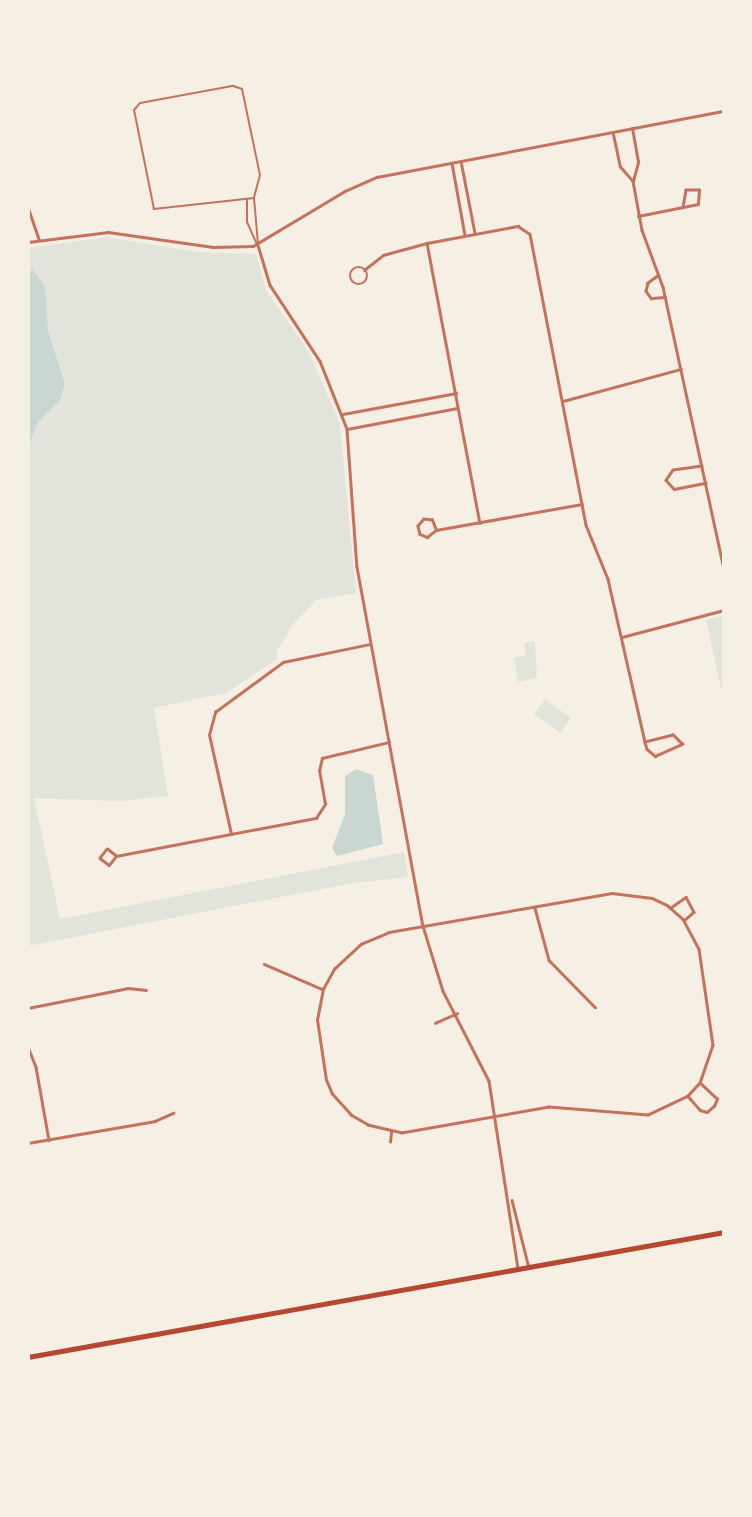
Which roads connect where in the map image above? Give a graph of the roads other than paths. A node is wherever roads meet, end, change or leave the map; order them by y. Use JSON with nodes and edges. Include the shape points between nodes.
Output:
{"nodes":[{"id":1,"x":724,"y":111,"type":"edge"},
{"id":2,"x":632,"y":129,"type":"junction"},
{"id":3,"x":613,"y":132,"type":"junction"},
{"id":4,"x":461,"y":161,"type":"junction"},
{"id":5,"x":452,"y":163,"type":"junction"},
{"id":6,"x":632,"y":181,"type":"junction"},
{"id":7,"x":247,"y":198,"type":"junction"},
{"id":8,"x":254,"y":198,"type":"junction"},
{"id":9,"x":28,"y":207,"type":"edge"},
{"id":10,"x":683,"y":207,"type":"junction"},
{"id":11,"x":638,"y":216,"type":"junction"},
{"id":12,"x":28,"y":233,"type":"edge"},
{"id":13,"x":475,"y":233,"type":"junction"},
{"id":14,"x":465,"y":235,"type":"junction"},
{"id":15,"x":39,"y":239,"type":"junction"},
{"id":16,"x":29,"y":242,"type":"edge"},
{"id":17,"x":427,"y":243,"type":"junction"},
{"id":18,"x":258,"y":245,"type":"junction"},
{"id":19,"x":364,"y":270,"type":"junction"},
{"id":20,"x":659,"y":275,"type":"junction"},
{"id":21,"x":665,"y":297,"type":"junction"},
{"id":22,"x":681,"y":369,"type":"junction"},
{"id":23,"x":456,"y":393,"type":"junction"},
{"id":24,"x":563,"y":401,"type":"junction"},
{"id":25,"x":458,"y":408,"type":"junction"},
{"id":26,"x":343,"y":414,"type":"junction"},
{"id":27,"x":347,"y":429,"type":"junction"},
{"id":28,"x":702,"y":466,"type":"junction"},
{"id":29,"x":705,"y":483,"type":"junction"},
{"id":30,"x":582,"y":504,"type":"junction"},
{"id":31,"x":480,"y":523,"type":"junction"},
{"id":32,"x":436,"y":530,"type":"junction"},
{"id":33,"x":724,"y":569,"type":"edge"},
{"id":34,"x":724,"y":610,"type":"edge"},
{"id":35,"x":621,"y":637,"type":"junction"},
{"id":36,"x":370,"y":644,"type":"junction"},
{"id":37,"x":389,"y":742,"type":"junction"},
{"id":38,"x":645,"y":742,"type":"junction"},
{"id":39,"x":231,"y":834,"type":"junction"},
{"id":40,"x":116,"y":856,"type":"junction"},
{"id":41,"x":535,"y":908,"type":"junction"},
{"id":42,"x":670,"y":908,"type":"junction"},
{"id":43,"x":684,"y":921,"type":"junction"},
{"id":44,"x":423,"y":926,"type":"junction"},
{"id":45,"x":264,"y":964,"type":"dead end"},
{"id":46,"x":323,"y":989,"type":"junction"},
{"id":47,"x":146,"y":990,"type":"dead end"},
{"id":48,"x":595,"y":1007,"type":"dead end"},
{"id":49,"x":28,"y":1008,"type":"edge"},
{"id":50,"x":457,"y":1013,"type":"junction"},
{"id":51,"x":435,"y":1023,"type":"dead end"},
{"id":52,"x":28,"y":1047,"type":"edge"},
{"id":53,"x":700,"y":1083,"type":"junction"},
{"id":54,"x":688,"y":1096,"type":"junction"},
{"id":55,"x":173,"y":1113,"type":"dead end"},
{"id":56,"x":496,"y":1114,"type":"junction"},
{"id":57,"x":391,"y":1132,"type":"junction"},
{"id":58,"x":49,"y":1140,"type":"junction"},
{"id":59,"x":390,"y":1142,"type":"dead end"},
{"id":60,"x":28,"y":1143,"type":"edge"},
{"id":61,"x":510,"y":1195,"type":"junction"},
{"id":62,"x":724,"y":1232,"type":"edge"},
{"id":63,"x":529,"y":1268,"type":"junction"},
{"id":64,"x":518,"y":1269,"type":"junction"},
{"id":65,"x":28,"y":1357,"type":"edge"}],
"edges":[{"from":1,"to":2,"type":"street"},
{"from":2,"to":3,"type":"street"},
{"from":2,"to":6,"type":"street","via":[[638,162]]},
{"from":3,"to":4,"type":"street"},
{"from":3,"to":6,"type":"street","via":[[620,166]]},
{"from":4,"to":5,"type":"street"},
{"from":4,"to":13,"type":"street"},
{"from":5,"to":14,"type":"street"},
{"from":5,"to":18,"type":"street","via":[[367,181]]},
{"from":6,"to":11,"type":"street"},
{"from":7,"to":8,"type":"lane"},
{"from":7,"to":8,"type":"lane","via":[[154,209],[134,118],[140,103],[233,86],[242,89],[260,175]]},
{"from":7,"to":18,"type":"lane","via":[[247,222]]},
{"from":8,"to":18,"type":"lane"},
{"from":9,"to":15,"type":"street"},
{"from":10,"to":10,"type":"street","via":[[700,202],[699,190],[686,190]]},
{"from":10,"to":11,"type":"street"},
{"from":11,"to":20,"type":"street"},
{"from":12,"to":16,"type":"street"},
{"from":13,"to":14,"type":"street"},
{"from":13,"to":24,"type":"street","via":[[518,226],[530,234]]},
{"from":14,"to":17,"type":"street"},
{"from":15,"to":16,"type":"street"},
{"from":15,"to":18,"type":"street","via":[[108,232],[213,247]]},
{"from":17,"to":19,"type":"street","via":[[396,250]]},
{"from":17,"to":23,"type":"street"},
{"from":18,"to":26,"type":"street","via":[[270,285],[320,361]]},
{"from":19,"to":19,"type":"street","via":[[350,273],[353,283],[363,284]]},
{"from":20,"to":21,"type":"street"},
{"from":20,"to":21,"type":"street","via":[[648,283],[646,292],[651,298]]},
{"from":21,"to":22,"type":"street"},
{"from":22,"to":24,"type":"street"},
{"from":22,"to":28,"type":"street"},
{"from":23,"to":25,"type":"street"},
{"from":23,"to":26,"type":"street"},
{"from":24,"to":30,"type":"street"},
{"from":25,"to":27,"type":"street"},
{"from":25,"to":31,"type":"street"},
{"from":26,"to":27,"type":"street"},
{"from":27,"to":36,"type":"street","via":[[354,552]]},
{"from":28,"to":29,"type":"street"},
{"from":28,"to":29,"type":"street","via":[[673,470],[666,480],[674,489]]},
{"from":29,"to":33,"type":"street"},
{"from":30,"to":31,"type":"street"},
{"from":30,"to":35,"type":"street","via":[[607,574]]},
{"from":31,"to":32,"type":"street"},
{"from":32,"to":32,"type":"street","via":[[432,520],[424,519],[418,526],[427,537]]},
{"from":34,"to":35,"type":"street"},
{"from":35,"to":38,"type":"street"},
{"from":36,"to":37,"type":"street"},
{"from":36,"to":39,"type":"street","via":[[283,662],[215,712],[209,735]]},
{"from":37,"to":39,"type":"street","via":[[322,758],[319,771],[325,804],[321,816]]},
{"from":37,"to":44,"type":"street"},
{"from":38,"to":38,"type":"street","via":[[673,735],[682,744],[676,751],[652,756]]},
{"from":39,"to":40,"type":"street"},
{"from":40,"to":40,"type":"street","via":[[107,849],[100,858],[109,864]]},
{"from":41,"to":42,"type":"street","via":[[612,893],[652,898]]},
{"from":41,"to":44,"type":"street"},
{"from":41,"to":48,"type":"street","via":[[549,960]]},
{"from":42,"to":43,"type":"street"},
{"from":42,"to":43,"type":"street","via":[[686,897],[694,912]]},
{"from":43,"to":53,"type":"street","via":[[699,949],[710,1006],[713,1045]]},
{"from":44,"to":46,"type":"street","via":[[389,932],[361,944],[334,969]]},
{"from":44,"to":50,"type":"street","via":[[443,991]]},
{"from":45,"to":46,"type":"street"},
{"from":46,"to":57,"type":"street","via":[[317,1039],[326,1080],[351,1115]]},
{"from":47,"to":49,"type":"street","via":[[128,988]]},
{"from":50,"to":51,"type":"street"},
{"from":50,"to":56,"type":"street","via":[[479,1055]]},
{"from":52,"to":58,"type":"street"},
{"from":53,"to":54,"type":"street"},
{"from":53,"to":54,"type":"street","via":[[716,1099],[714,1106],[707,1112],[700,1110]]},
{"from":54,"to":56,"type":"street","via":[[648,1115],[549,1107]]},
{"from":55,"to":58,"type":"street","via":[[155,1121]]},
{"from":56,"to":57,"type":"street"},
{"from":56,"to":61,"type":"street"},
{"from":57,"to":59,"type":"street"},
{"from":58,"to":60,"type":"street"},
{"from":61,"to":63,"type":"street"},
{"from":61,"to":64,"type":"street"},
{"from":62,"to":63,"type":"main road"},
{"from":63,"to":64,"type":"main road"},
{"from":64,"to":65,"type":"main road"}]}
